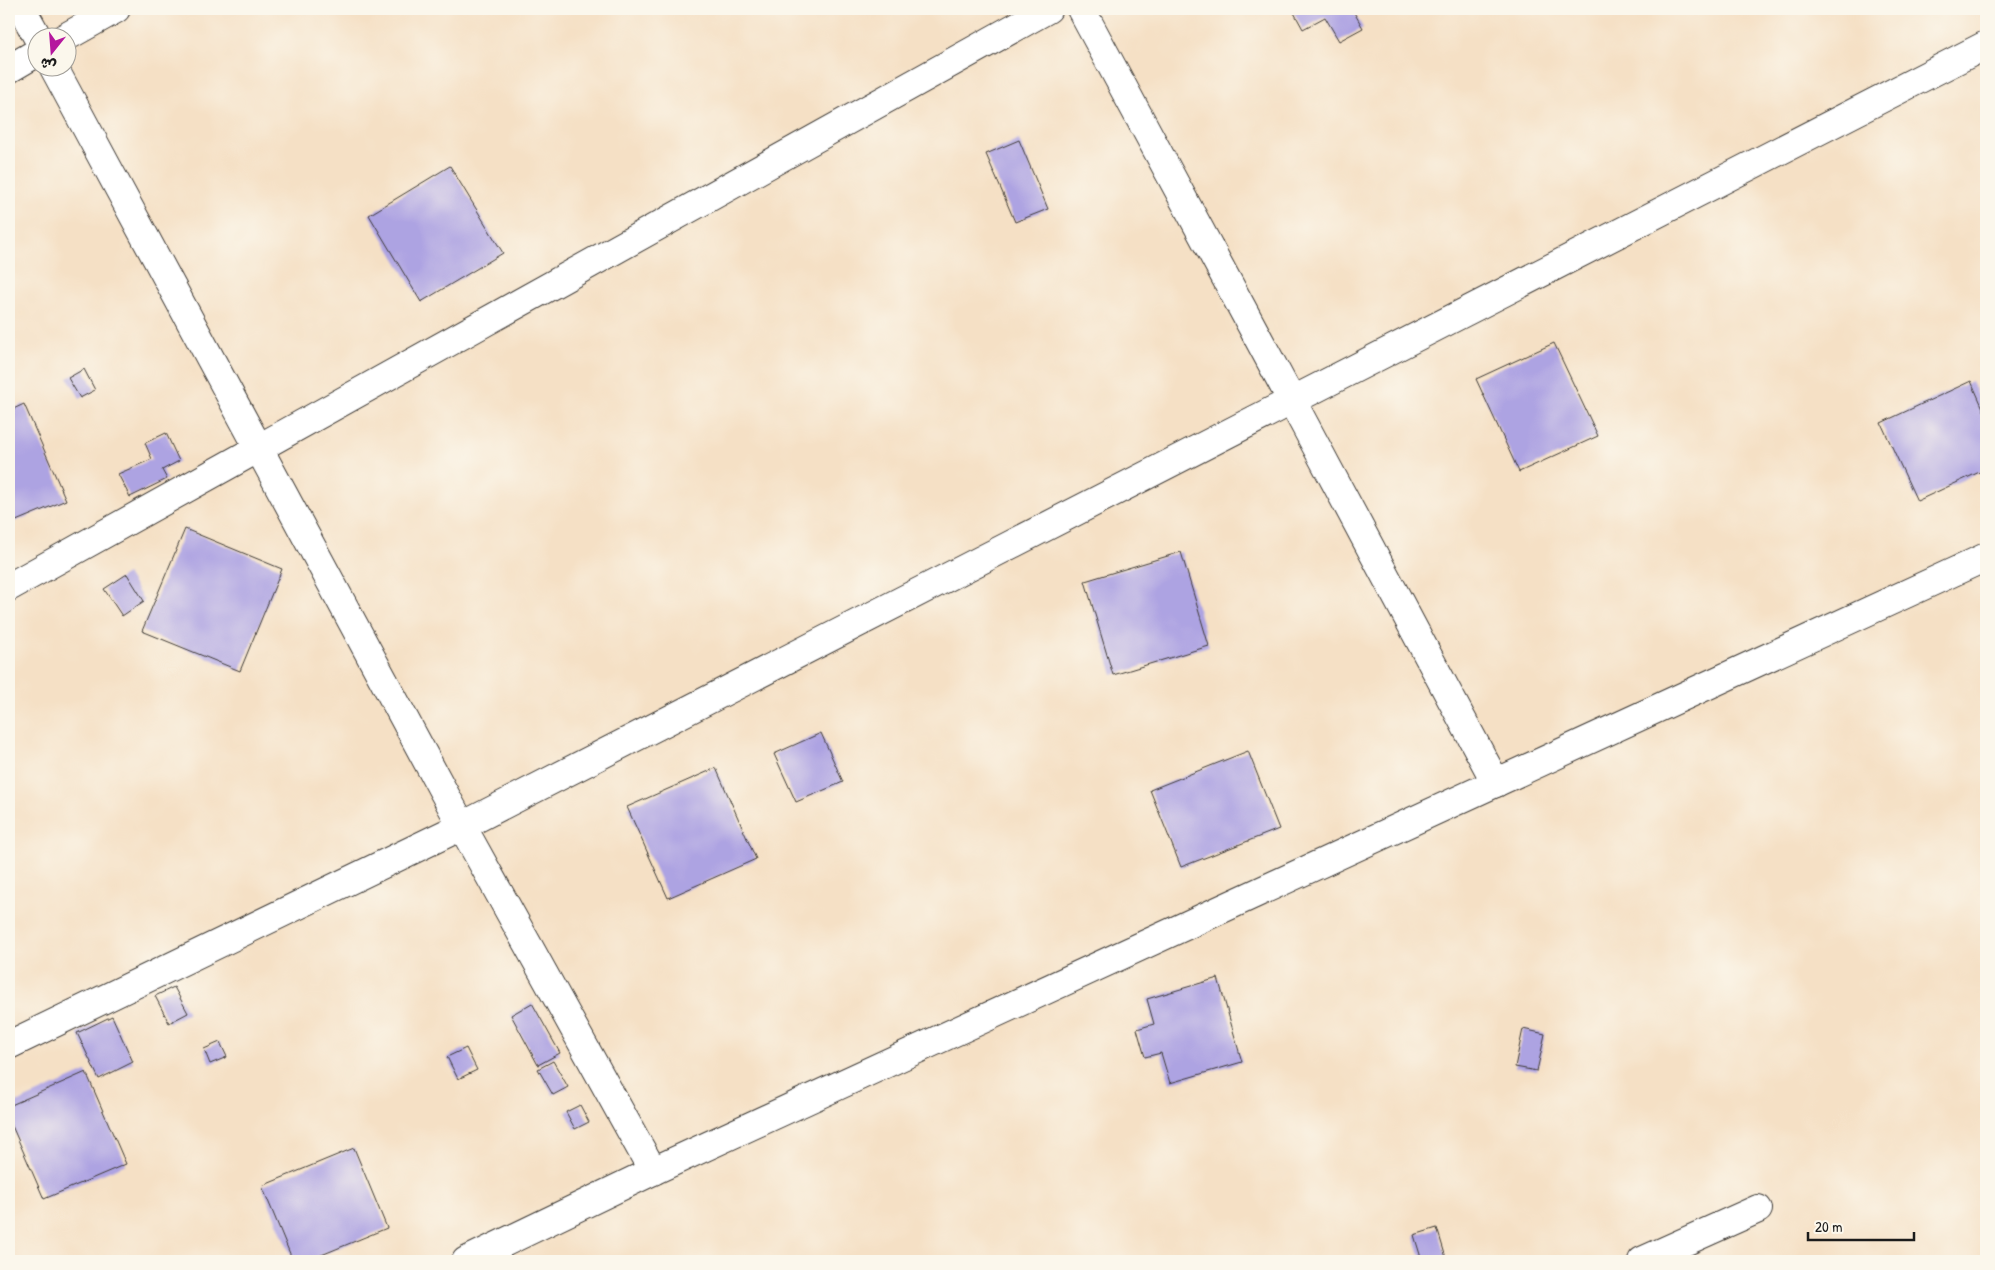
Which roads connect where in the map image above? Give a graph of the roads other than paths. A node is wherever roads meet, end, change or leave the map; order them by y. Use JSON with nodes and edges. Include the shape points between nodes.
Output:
{"nodes":[{"id":1,"x":22,"y":9,"type":"edge"},
{"id":2,"x":116,"y":9,"type":"edge"},
{"id":3,"x":1048,"y":9,"type":"edge"},
{"id":4,"x":1080,"y":9,"type":"edge"},
{"id":5,"x":32,"y":28,"type":"edge"},
{"id":6,"x":78,"y":30,"type":"edge"},
{"id":7,"x":1986,"y":45,"type":"edge"},
{"id":8,"x":28,"y":58,"type":"edge"},
{"id":9,"x":9,"y":69,"type":"edge"},
{"id":10,"x":59,"y":78,"type":"edge"},
{"id":11,"x":1292,"y":401,"type":"junction"},
{"id":12,"x":258,"y":446,"type":"junction"},
{"id":13,"x":1986,"y":557,"type":"edge"},
{"id":14,"x":9,"y":586,"type":"edge"},
{"id":15,"x":1496,"y":783,"type":"junction"},
{"id":16,"x":462,"y":826,"type":"junction"},
{"id":17,"x":9,"y":1045,"type":"edge"},
{"id":18,"x":653,"y":1171,"type":"junction"},
{"id":19,"x":1758,"y":1209,"type":"dead end"},
{"id":20,"x":466,"y":1261,"type":"edge"},
{"id":21,"x":1642,"y":1261,"type":"edge"}],
"edges":[{"from":1,"to":5,"type":"street"},
{"from":2,"to":6,"type":"street"},
{"from":3,"to":12,"type":"street"},
{"from":4,"to":11,"type":"street"},
{"from":7,"to":11,"type":"street"},
{"from":8,"to":9,"type":"street"},
{"from":10,"to":12,"type":"street"},
{"from":11,"to":15,"type":"street"},
{"from":11,"to":16,"type":"street"},
{"from":12,"to":14,"type":"street"},
{"from":12,"to":16,"type":"street"},
{"from":13,"to":15,"type":"street"},
{"from":15,"to":18,"type":"street"},
{"from":16,"to":17,"type":"street"},
{"from":16,"to":18,"type":"street"},
{"from":18,"to":20,"type":"street"},
{"from":19,"to":21,"type":"street"}]}
